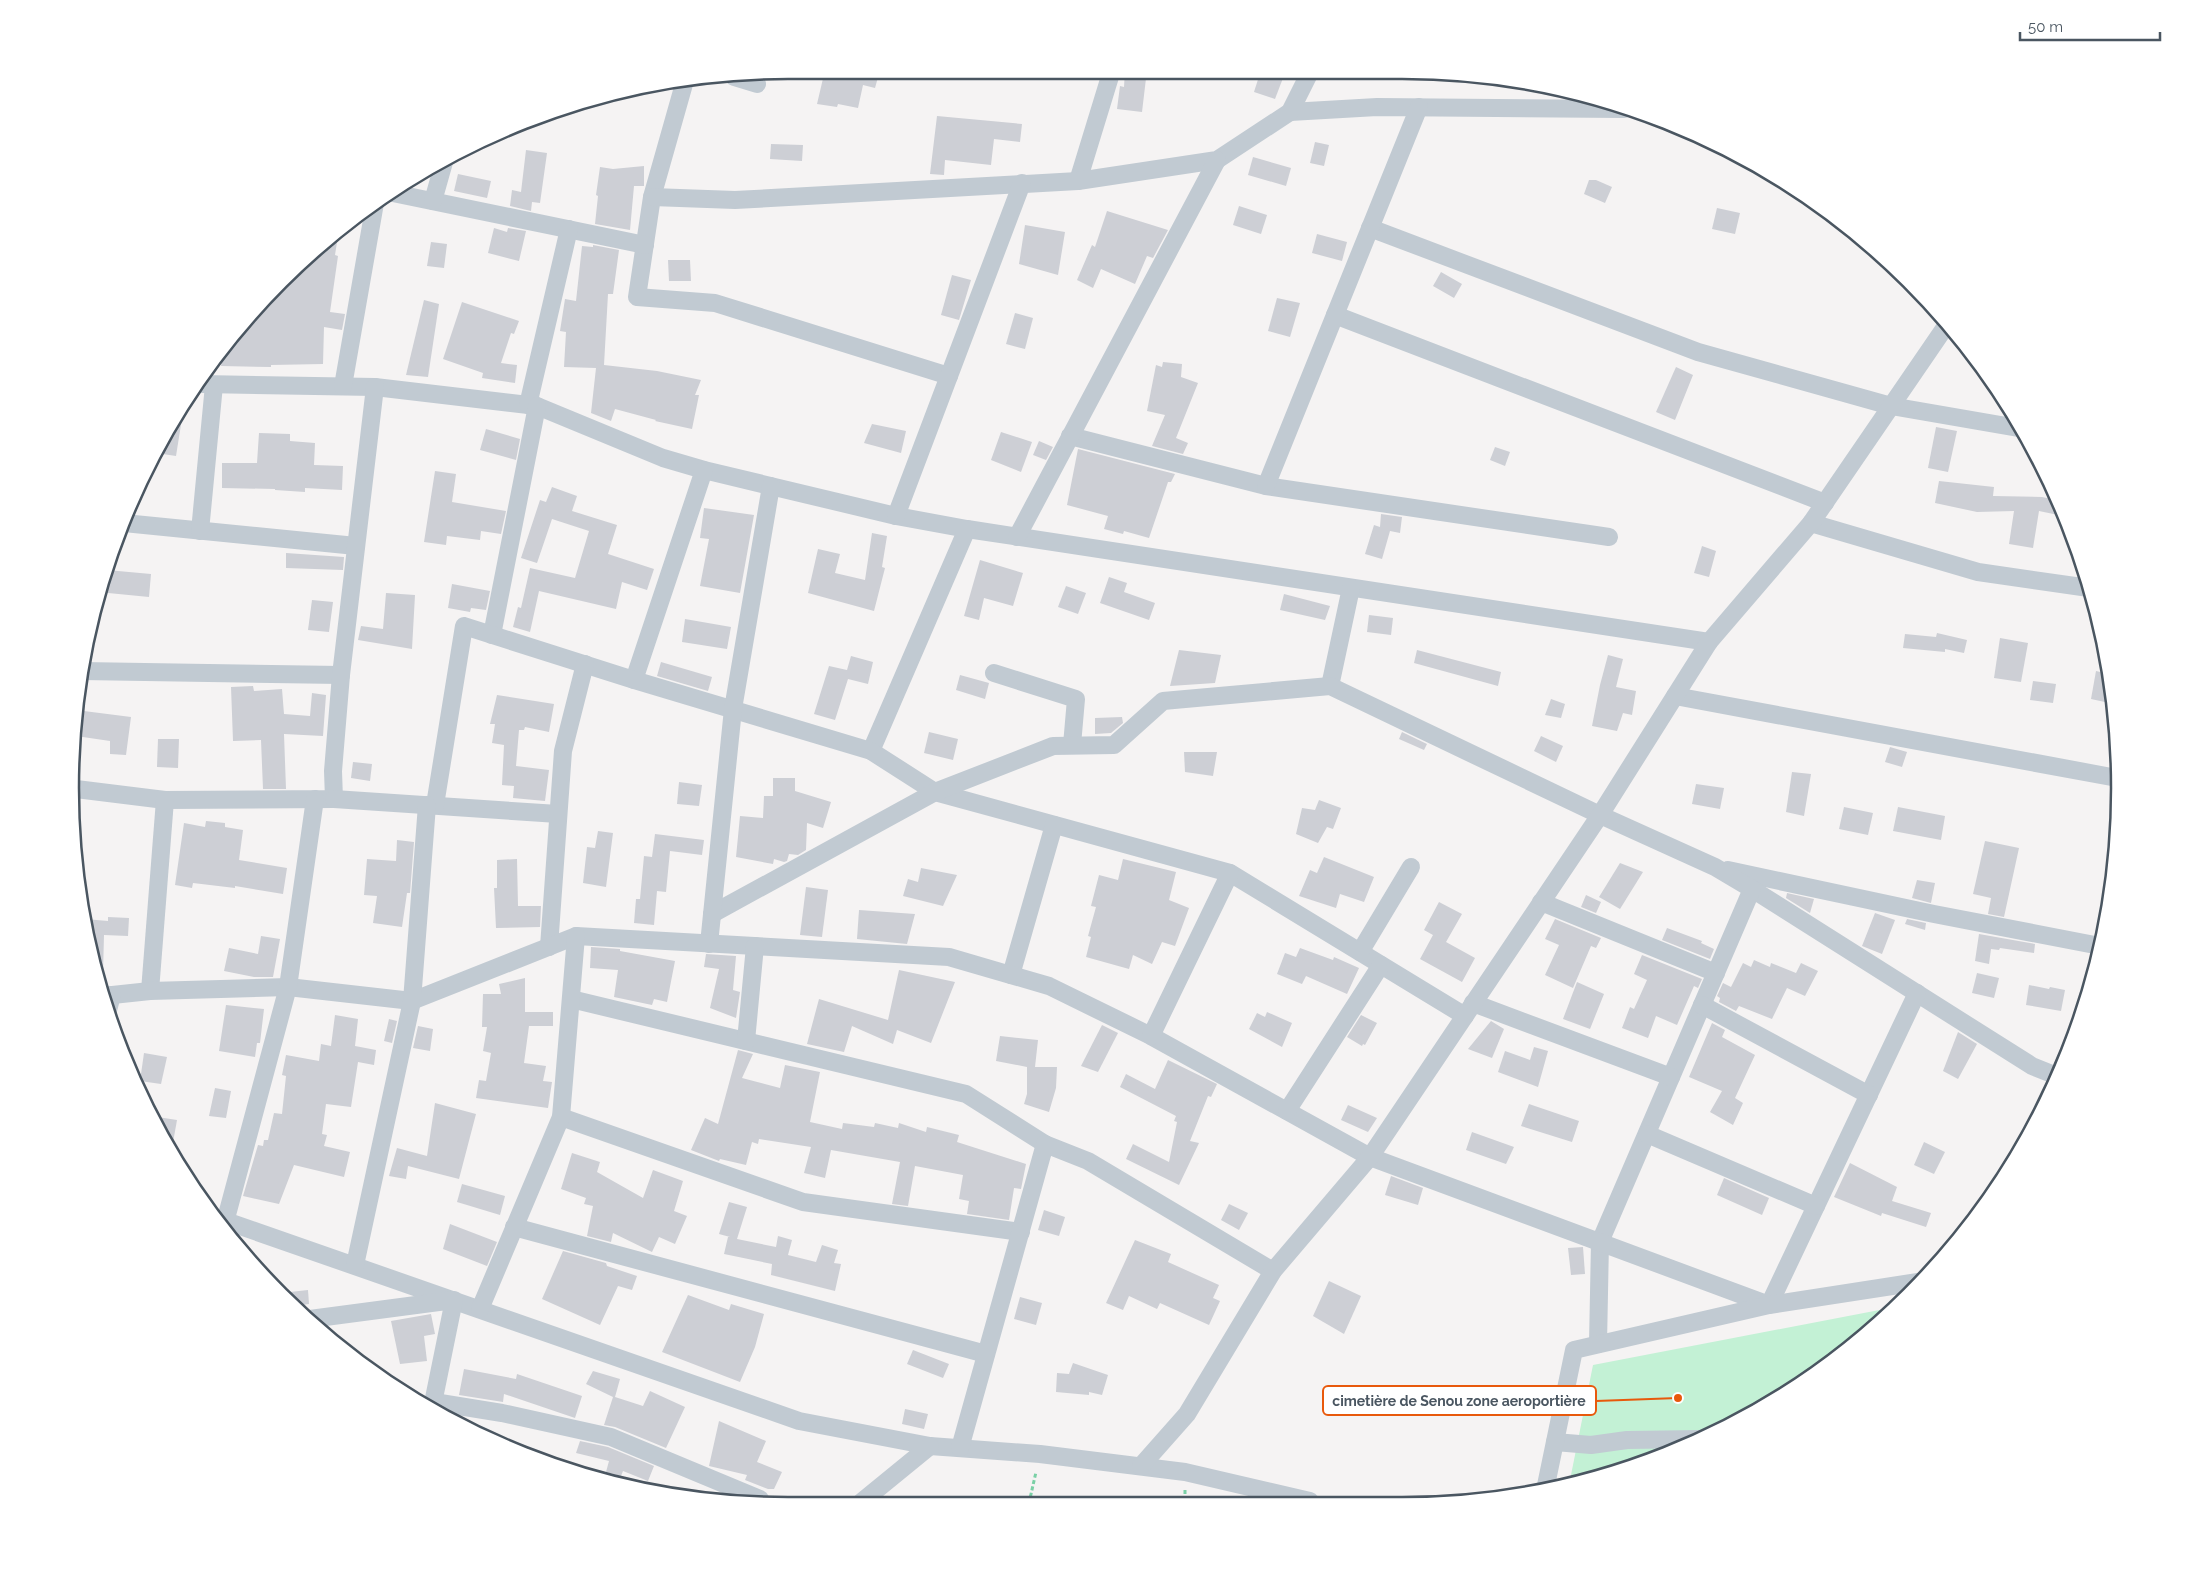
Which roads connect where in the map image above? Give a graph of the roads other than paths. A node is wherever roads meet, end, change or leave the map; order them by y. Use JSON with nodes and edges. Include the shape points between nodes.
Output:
{"nodes":[{"id":1,"x":1109,"y":79,"type":"edge"},
{"id":2,"x":1306,"y":79,"type":"edge"},
{"id":3,"x":744,"y":80,"type":"edge"},
{"id":4,"x":757,"y":84,"type":"dead end"},
{"id":5,"x":683,"y":87,"type":"edge"},
{"id":6,"x":1419,"y":107,"type":"junction"},
{"id":7,"x":1606,"y":109,"type":"edge"},
{"id":8,"x":1290,"y":112,"type":"junction"},
{"id":9,"x":1217,"y":160,"type":"junction"},
{"id":10,"x":442,"y":169,"type":"edge"},
{"id":11,"x":1078,"y":181,"type":"junction"},
{"id":12,"x":1022,"y":183,"type":"junction"},
{"id":13,"x":400,"y":194,"type":"edge"},
{"id":14,"x":652,"y":197,"type":"junction"},
{"id":15,"x":433,"y":201,"type":"junction"},
{"id":16,"x":373,"y":213,"type":"edge"},
{"id":17,"x":1370,"y":228,"type":"junction"},
{"id":18,"x":569,"y":229,"type":"junction"},
{"id":19,"x":645,"y":245,"type":"junction"},
{"id":20,"x":1335,"y":315,"type":"junction"},
{"id":21,"x":1943,"y":330,"type":"edge"},
{"id":22,"x":949,"y":376,"type":"junction"},
{"id":23,"x":206,"y":383,"type":"edge"},
{"id":24,"x":343,"y":386,"type":"junction"},
{"id":25,"x":375,"y":388,"type":"junction"},
{"id":26,"x":532,"y":406,"type":"junction"},
{"id":27,"x":1891,"y":406,"type":"junction"},
{"id":28,"x":2012,"y":427,"type":"edge"},
{"id":29,"x":1070,"y":436,"type":"junction"},
{"id":30,"x":704,"y":470,"type":"junction"},
{"id":31,"x":771,"y":486,"type":"junction"},
{"id":32,"x":1266,"y":486,"type":"junction"},
{"id":33,"x":1825,"y":503,"type":"junction"},
{"id":34,"x":896,"y":516,"type":"junction"},
{"id":35,"x":130,"y":524,"type":"edge"},
{"id":36,"x":1811,"y":524,"type":"junction"},
{"id":37,"x":967,"y":529,"type":"junction"},
{"id":38,"x":200,"y":530,"type":"junction"},
{"id":39,"x":1609,"y":536,"type":"dead end"},
{"id":40,"x":1017,"y":537,"type":"junction"},
{"id":41,"x":356,"y":546,"type":"junction"},
{"id":42,"x":2082,"y":587,"type":"edge"},
{"id":43,"x":1351,"y":588,"type":"junction"},
{"id":44,"x":492,"y":635,"type":"junction"},
{"id":45,"x":1708,"y":642,"type":"junction"},
{"id":46,"x":585,"y":664,"type":"junction"},
{"id":47,"x":89,"y":671,"type":"edge"},
{"id":48,"x":994,"y":673,"type":"dead end"},
{"id":49,"x":341,"y":675,"type":"junction"},
{"id":50,"x":634,"y":680,"type":"junction"},
{"id":51,"x":1330,"y":686,"type":"junction"},
{"id":52,"x":1674,"y":696,"type":"junction"},
{"id":53,"x":732,"y":709,"type":"junction"},
{"id":54,"x":1072,"y":745,"type":"junction"},
{"id":55,"x":871,"y":750,"type":"junction"},
{"id":56,"x":2111,"y":777,"type":"edge"},
{"id":57,"x":79,"y":789,"type":"edge"},
{"id":58,"x":935,"y":792,"type":"junction"},
{"id":59,"x":334,"y":798,"type":"junction"},
{"id":60,"x":315,"y":799,"type":"junction"},
{"id":61,"x":165,"y":800,"type":"junction"},
{"id":62,"x":431,"y":805,"type":"junction"},
{"id":63,"x":558,"y":814,"type":"junction"},
{"id":64,"x":1600,"y":815,"type":"junction"},
{"id":65,"x":1054,"y":825,"type":"junction"},
{"id":66,"x":1411,"y":867,"type":"dead end"},
{"id":67,"x":1715,"y":867,"type":"junction"},
{"id":68,"x":1230,"y":874,"type":"junction"},
{"id":69,"x":1752,"y":889,"type":"junction"},
{"id":70,"x":1541,"y":902,"type":"junction"},
{"id":71,"x":712,"y":914,"type":"junction"},
{"id":72,"x":576,"y":936,"type":"junction"},
{"id":73,"x":709,"y":944,"type":"junction"},
{"id":74,"x":2094,"y":945,"type":"edge"},
{"id":75,"x":755,"y":946,"type":"junction"},
{"id":76,"x":549,"y":947,"type":"junction"},
{"id":77,"x":1360,"y":952,"type":"junction"},
{"id":78,"x":1381,"y":965,"type":"junction"},
{"id":79,"x":1716,"y":973,"type":"junction"},
{"id":80,"x":1011,"y":975,"type":"junction"},
{"id":81,"x":288,"y":987,"type":"junction"},
{"id":82,"x":150,"y":991,"type":"junction"},
{"id":83,"x":1917,"y":993,"type":"junction"},
{"id":84,"x":110,"y":996,"type":"edge"},
{"id":85,"x":571,"y":999,"type":"junction"},
{"id":86,"x":412,"y":1001,"type":"junction"},
{"id":87,"x":1702,"y":1006,"type":"junction"},
{"id":88,"x":1469,"y":1009,"type":"junction"},
{"id":89,"x":1151,"y":1036,"type":"junction"},
{"id":90,"x":746,"y":1041,"type":"junction"},
{"id":91,"x":2051,"y":1073,"type":"edge"},
{"id":92,"x":1671,"y":1077,"type":"junction"},
{"id":93,"x":1869,"y":1095,"type":"junction"},
{"id":94,"x":1287,"y":1111,"type":"junction"},
{"id":95,"x":561,"y":1117,"type":"junction"},
{"id":96,"x":1647,"y":1134,"type":"junction"},
{"id":97,"x":1045,"y":1144,"type":"junction"},
{"id":98,"x":1370,"y":1157,"type":"junction"},
{"id":99,"x":1816,"y":1206,"type":"junction"},
{"id":100,"x":224,"y":1218,"type":"edge"},
{"id":101,"x":227,"y":1222,"type":"edge"},
{"id":102,"x":514,"y":1227,"type":"junction"},
{"id":103,"x":1020,"y":1232,"type":"junction"},
{"id":104,"x":1600,"y":1242,"type":"junction"},
{"id":105,"x":355,"y":1265,"type":"junction"},
{"id":106,"x":1273,"y":1271,"type":"junction"},
{"id":107,"x":1910,"y":1283,"type":"edge"},
{"id":108,"x":454,"y":1300,"type":"junction"},
{"id":109,"x":1770,"y":1305,"type":"junction"},
{"id":110,"x":480,"y":1309,"type":"junction"},
{"id":111,"x":317,"y":1318,"type":"edge"},
{"id":112,"x":1598,"y":1344,"type":"junction"},
{"id":113,"x":986,"y":1354,"type":"junction"},
{"id":114,"x":434,"y":1402,"type":"edge"},
{"id":115,"x":440,"y":1406,"type":"edge"},
{"id":116,"x":1681,"y":1439,"type":"edge"},
{"id":117,"x":1555,"y":1442,"type":"junction"},
{"id":118,"x":930,"y":1446,"type":"junction"},
{"id":119,"x":960,"y":1448,"type":"junction"},
{"id":120,"x":1141,"y":1466,"type":"junction"},
{"id":121,"x":1547,"y":1482,"type":"edge"},
{"id":122,"x":753,"y":1496,"type":"edge"},
{"id":123,"x":868,"y":1497,"type":"edge"},
{"id":124,"x":1293,"y":1497,"type":"edge"}],
"edges":[{"from":1,"to":11,"type":"street"},
{"from":2,"to":8,"type":"street"},
{"from":3,"to":4,"type":"street"},
{"from":5,"to":14,"type":"street"},
{"from":6,"to":7,"type":"street"},
{"from":6,"to":8,"type":"street"},
{"from":6,"to":17,"type":"street"},
{"from":8,"to":9,"type":"street"},
{"from":9,"to":11,"type":"street"},
{"from":9,"to":29,"type":"street"},
{"from":10,"to":15,"type":"street"},
{"from":11,"to":12,"type":"street"},
{"from":12,"to":14,"type":"street","via":[[735,200]]},
{"from":12,"to":22,"type":"street"},
{"from":13,"to":15,"type":"street"},
{"from":14,"to":19,"type":"street"},
{"from":15,"to":18,"type":"street"},
{"from":16,"to":24,"type":"street"},
{"from":17,"to":20,"type":"street"},
{"from":17,"to":27,"type":"street","via":[[1698,352]]},
{"from":18,"to":19,"type":"street"},
{"from":18,"to":26,"type":"street"},
{"from":19,"to":22,"type":"street","via":[[637,297],[715,303]]},
{"from":20,"to":32,"type":"street"},
{"from":20,"to":33,"type":"street"},
{"from":21,"to":27,"type":"street"},
{"from":22,"to":34,"type":"street"},
{"from":23,"to":24,"type":"street"},
{"from":23,"to":38,"type":"street"},
{"from":24,"to":25,"type":"street"},
{"from":25,"to":26,"type":"street"},
{"from":25,"to":41,"type":"street"},
{"from":26,"to":30,"type":"street","via":[[663,458]]},
{"from":26,"to":44,"type":"street"},
{"from":27,"to":28,"type":"street"},
{"from":27,"to":33,"type":"street"},
{"from":29,"to":32,"type":"street"},
{"from":29,"to":40,"type":"street"},
{"from":30,"to":31,"type":"street"},
{"from":30,"to":50,"type":"street"},
{"from":31,"to":34,"type":"street"},
{"from":31,"to":53,"type":"street"},
{"from":32,"to":39,"type":"street"},
{"from":33,"to":36,"type":"street"},
{"from":34,"to":37,"type":"street"},
{"from":35,"to":38,"type":"street"},
{"from":36,"to":42,"type":"street","via":[[1978,572]]},
{"from":36,"to":45,"type":"street"},
{"from":37,"to":40,"type":"street"},
{"from":37,"to":55,"type":"street"},
{"from":38,"to":41,"type":"street"},
{"from":40,"to":43,"type":"street"},
{"from":41,"to":49,"type":"street"},
{"from":43,"to":45,"type":"street"},
{"from":43,"to":51,"type":"street"},
{"from":44,"to":46,"type":"street"},
{"from":44,"to":62,"type":"street","via":[[464,626]]},
{"from":45,"to":52,"type":"street"},
{"from":46,"to":50,"type":"street"},
{"from":46,"to":63,"type":"street","via":[[563,751]]},
{"from":47,"to":49,"type":"street"},
{"from":48,"to":54,"type":"street","via":[[1076,699]]},
{"from":49,"to":59,"type":"street","via":[[333,771]]},
{"from":50,"to":53,"type":"street"},
{"from":51,"to":54,"type":"street","via":[[1163,701],[1114,745]]},
{"from":51,"to":64,"type":"street"},
{"from":52,"to":56,"type":"street"},
{"from":52,"to":64,"type":"street"},
{"from":53,"to":55,"type":"street"},
{"from":53,"to":71,"type":"street"},
{"from":54,"to":58,"type":"street","via":[[1053,746]]},
{"from":55,"to":58,"type":"street"},
{"from":57,"to":61,"type":"street"},
{"from":58,"to":65,"type":"street"},
{"from":58,"to":71,"type":"street"},
{"from":59,"to":60,"type":"street"},
{"from":59,"to":62,"type":"street"},
{"from":60,"to":61,"type":"street"},
{"from":60,"to":81,"type":"street"},
{"from":61,"to":82,"type":"street"},
{"from":62,"to":63,"type":"street"},
{"from":62,"to":86,"type":"street"},
{"from":63,"to":76,"type":"street"},
{"from":64,"to":67,"type":"street"},
{"from":64,"to":70,"type":"street"},
{"from":65,"to":68,"type":"street"},
{"from":65,"to":80,"type":"street"},
{"from":66,"to":77,"type":"street"},
{"from":67,"to":69,"type":"street"},
{"from":67,"to":74,"type":"street"},
{"from":68,"to":77,"type":"street"},
{"from":68,"to":89,"type":"street"},
{"from":69,"to":79,"type":"street"},
{"from":69,"to":83,"type":"street"},
{"from":70,"to":79,"type":"street"},
{"from":70,"to":88,"type":"street"},
{"from":71,"to":73,"type":"street"},
{"from":72,"to":73,"type":"street"},
{"from":72,"to":76,"type":"street"},
{"from":72,"to":85,"type":"street"},
{"from":73,"to":75,"type":"street"},
{"from":75,"to":80,"type":"street","via":[[950,957]]},
{"from":75,"to":90,"type":"street"},
{"from":76,"to":86,"type":"street"},
{"from":77,"to":78,"type":"street"},
{"from":78,"to":88,"type":"street"},
{"from":78,"to":94,"type":"street"},
{"from":79,"to":87,"type":"street"},
{"from":80,"to":89,"type":"street","via":[[1049,986]]},
{"from":81,"to":82,"type":"street"},
{"from":81,"to":86,"type":"street"},
{"from":81,"to":100,"type":"street"},
{"from":82,"to":84,"type":"street"},
{"from":83,"to":91,"type":"street","via":[[2032,1066]]},
{"from":83,"to":93,"type":"street"},
{"from":85,"to":90,"type":"street"},
{"from":85,"to":95,"type":"street"},
{"from":86,"to":105,"type":"street"},
{"from":87,"to":92,"type":"street"},
{"from":87,"to":93,"type":"street"},
{"from":88,"to":92,"type":"street"},
{"from":88,"to":98,"type":"street"},
{"from":89,"to":94,"type":"street"},
{"from":90,"to":97,"type":"street","via":[[966,1094]]},
{"from":92,"to":96,"type":"street"},
{"from":93,"to":99,"type":"street"},
{"from":94,"to":98,"type":"street"},
{"from":95,"to":102,"type":"street"},
{"from":95,"to":103,"type":"street","via":[[803,1202]]},
{"from":96,"to":99,"type":"street"},
{"from":96,"to":104,"type":"street"},
{"from":97,"to":103,"type":"street"},
{"from":97,"to":106,"type":"street","via":[[1088,1161]]},
{"from":98,"to":104,"type":"street"},
{"from":98,"to":106,"type":"street"},
{"from":99,"to":109,"type":"street"},
{"from":101,"to":105,"type":"street"},
{"from":102,"to":110,"type":"street"},
{"from":102,"to":113,"type":"street"},
{"from":103,"to":113,"type":"street"},
{"from":104,"to":109,"type":"street"},
{"from":104,"to":112,"type":"street"},
{"from":105,"to":108,"type":"street"},
{"from":106,"to":120,"type":"street","via":[[1187,1414]]},
{"from":107,"to":109,"type":"street"},
{"from":108,"to":110,"type":"street"},
{"from":108,"to":111,"type":"street"},
{"from":108,"to":114,"type":"street"},
{"from":109,"to":112,"type":"street"},
{"from":110,"to":118,"type":"street","via":[[799,1421]]},
{"from":112,"to":117,"type":"street","via":[[1574,1350]]},
{"from":113,"to":119,"type":"street"},
{"from":115,"to":122,"type":"street","via":[[502,1413],[611,1437]]},
{"from":116,"to":117,"type":"street","via":[[1627,1440],[1591,1445]]},
{"from":117,"to":121,"type":"street"},
{"from":118,"to":119,"type":"street"},
{"from":118,"to":123,"type":"street"},
{"from":119,"to":120,"type":"street"},
{"from":120,"to":124,"type":"street","via":[[1185,1472]]}]}
